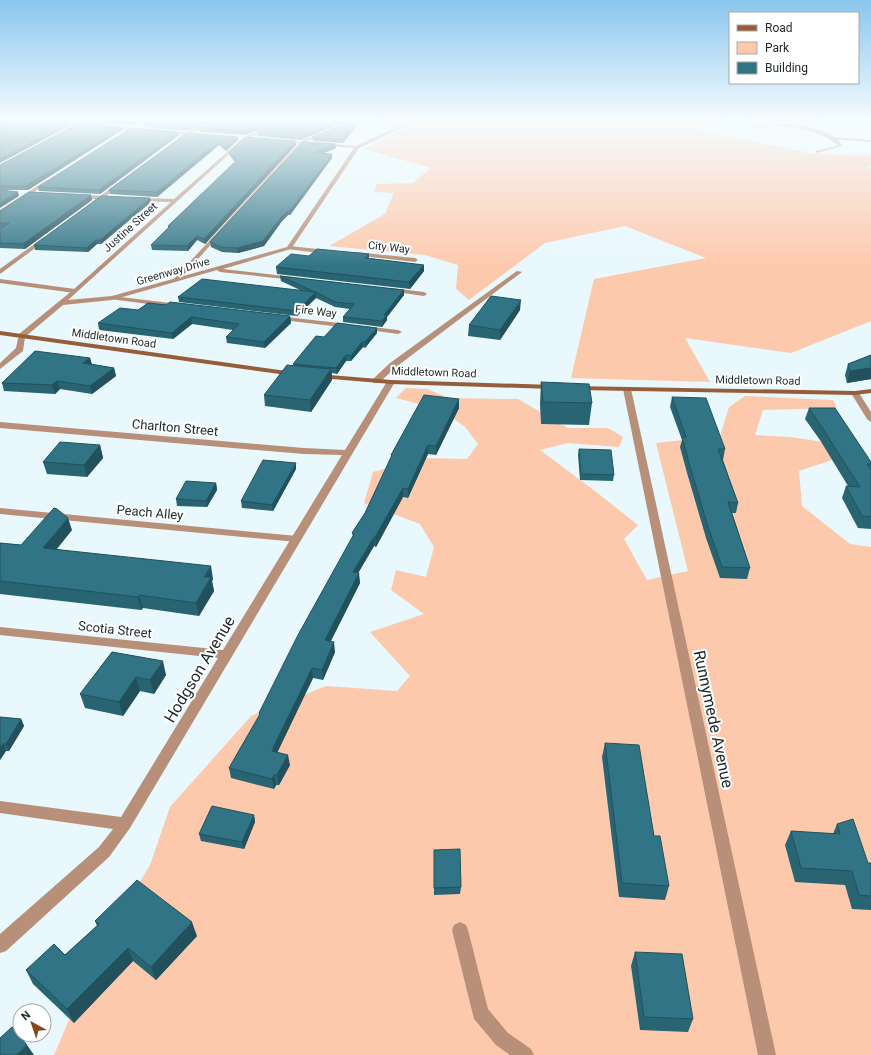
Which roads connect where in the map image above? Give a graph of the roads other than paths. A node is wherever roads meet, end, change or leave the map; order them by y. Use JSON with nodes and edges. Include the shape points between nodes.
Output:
{"nodes":[{"id":1,"x":211,"y":168,"type":"edge"},
{"id":2,"x":278,"y":168,"type":"edge"},
{"id":3,"x":343,"y":168,"type":"edge"},
{"id":4,"x":54,"y":178,"type":"edge"},
{"id":5,"x":126,"y":179,"type":"edge"},
{"id":6,"x":21,"y":194,"type":"dead end"},
{"id":7,"x":28,"y":194,"type":"junction"},
{"id":8,"x":43,"y":195,"type":"edge"},
{"id":9,"x":72,"y":196,"type":"edge"},
{"id":10,"x":102,"y":198,"type":"junction"},
{"id":11,"x":116,"y":198,"type":"edge"},
{"id":12,"x":131,"y":199,"type":"edge"},
{"id":13,"x":175,"y":201,"type":"junction"},
{"id":14,"x":89,"y":207,"type":"edge"},
{"id":15,"x":0,"y":212,"type":"edge"},
{"id":16,"x":51,"y":235,"type":"edge"},
{"id":17,"x":289,"y":248,"type":"junction"},
{"id":18,"x":336,"y":252,"type":"edge"},
{"id":19,"x":344,"y":253,"type":"edge"},
{"id":20,"x":415,"y":260,"type":"dead end"},
{"id":21,"x":214,"y":270,"type":"junction"},
{"id":22,"x":0,"y":272,"type":"edge"},
{"id":23,"x":519,"y":272,"type":"dead end"},
{"id":24,"x":176,"y":280,"type":"junction"},
{"id":25,"x":300,"y":280,"type":"edge"},
{"id":26,"x":0,"y":281,"type":"edge"},
{"id":27,"x":386,"y":290,"type":"edge"},
{"id":28,"x":75,"y":291,"type":"junction"},
{"id":29,"x":424,"y":294,"type":"dead end"},
{"id":30,"x":112,"y":298,"type":"junction"},
{"id":31,"x":61,"y":303,"type":"junction"},
{"id":32,"x":183,"y":307,"type":"edge"},
{"id":33,"x":271,"y":317,"type":"edge"},
{"id":34,"x":398,"y":332,"type":"dead end"},
{"id":35,"x":0,"y":333,"type":"edge"},
{"id":36,"x":22,"y":336,"type":"junction"},
{"id":37,"x":0,"y":367,"type":"edge"},
{"id":38,"x":299,"y":374,"type":"edge"},
{"id":39,"x":314,"y":376,"type":"edge"},
{"id":40,"x":376,"y":380,"type":"junction"},
{"id":41,"x":391,"y":382,"type":"junction"},
{"id":42,"x":627,"y":389,"type":"junction"},
{"id":43,"x":871,"y":391,"type":"edge"},
{"id":44,"x":855,"y":393,"type":"junction"},
{"id":45,"x":871,"y":419,"type":"edge"},
{"id":46,"x":0,"y":425,"type":"edge"},
{"id":47,"x":348,"y":453,"type":"junction"},
{"id":48,"x":0,"y":511,"type":"edge"},
{"id":49,"x":297,"y":539,"type":"junction"},
{"id":50,"x":0,"y":631,"type":"edge"},
{"id":51,"x":227,"y":655,"type":"junction"},
{"id":52,"x":0,"y":807,"type":"edge"},
{"id":53,"x":125,"y":824,"type":"junction"},
{"id":54,"x":460,"y":930,"type":"dead end"},
{"id":55,"x":0,"y":944,"type":"edge"},
{"id":56,"x":525,"y":1055,"type":"edge"},
{"id":57,"x":767,"y":1055,"type":"edge"}],
"edges":[{"from":1,"to":13,"type":"street","name":"Justine Street"},
{"from":2,"to":24,"type":"street"},
{"from":3,"to":17,"type":"street"},
{"from":4,"to":7,"type":"street"},
{"from":5,"to":10,"type":"street"},
{"from":6,"to":7,"type":"street"},
{"from":7,"to":8,"type":"street"},
{"from":7,"to":15,"type":"street"},
{"from":9,"to":10,"type":"street"},
{"from":10,"to":11,"type":"street"},
{"from":10,"to":14,"type":"street"},
{"from":12,"to":13,"type":"street"},
{"from":13,"to":28,"type":"street","name":"Justine Street"},
{"from":16,"to":22,"type":"street"},
{"from":17,"to":18,"type":"street"},
{"from":17,"to":21,"type":"street","name":"Greenway Drive"},
{"from":19,"to":20,"type":"street","name":"City Way"},
{"from":21,"to":24,"type":"street","name":"Greenway Drive"},
{"from":21,"to":25,"type":"street"},
{"from":23,"to":40,"type":"street"},
{"from":24,"to":30,"type":"street","name":"Greenway Drive"},
{"from":26,"to":28,"type":"street"},
{"from":27,"to":29,"type":"street"},
{"from":28,"to":31,"type":"street","name":"Justine Street"},
{"from":30,"to":31,"type":"street","name":"Greenway Drive"},
{"from":30,"to":32,"type":"street"},
{"from":31,"to":36,"type":"street","name":"Justine Street"},
{"from":33,"to":34,"type":"street","name":"Fire Way"},
{"from":35,"to":36,"type":"street","name":"Middletown Road"},
{"from":36,"to":37,"type":"street","via":[[20,349]]},
{"from":36,"to":38,"type":"street","name":"Middletown Road"},
{"from":39,"to":40,"type":"street","name":"Middletown Road"},
{"from":40,"to":41,"type":"street","name":"Middletown Road"},
{"from":41,"to":42,"type":"street","name":"Middletown Road"},
{"from":41,"to":47,"type":"street","name":"Hodgson Avenue"},
{"from":42,"to":44,"type":"street","name":"Middletown Road"},
{"from":42,"to":57,"type":"street","name":"Runnymede Avenue"},
{"from":43,"to":44,"type":"street","name":"Middletown Road"},
{"from":44,"to":45,"type":"street"},
{"from":46,"to":47,"type":"street","name":"Charlton Street"},
{"from":47,"to":49,"type":"street","name":"Hodgson Avenue"},
{"from":48,"to":49,"type":"street","name":"Peach Alley"},
{"from":49,"to":51,"type":"street","name":"Hodgson Avenue"},
{"from":50,"to":51,"type":"street","name":"Scotia Street"},
{"from":51,"to":53,"type":"street","name":"Hodgson Avenue"},
{"from":52,"to":53,"type":"street"},
{"from":53,"to":55,"type":"street","name":"Hodgson Avenue","via":[[104,852]]},
{"from":54,"to":56,"type":"street","via":[[480,1013],[502,1039]]}]}
